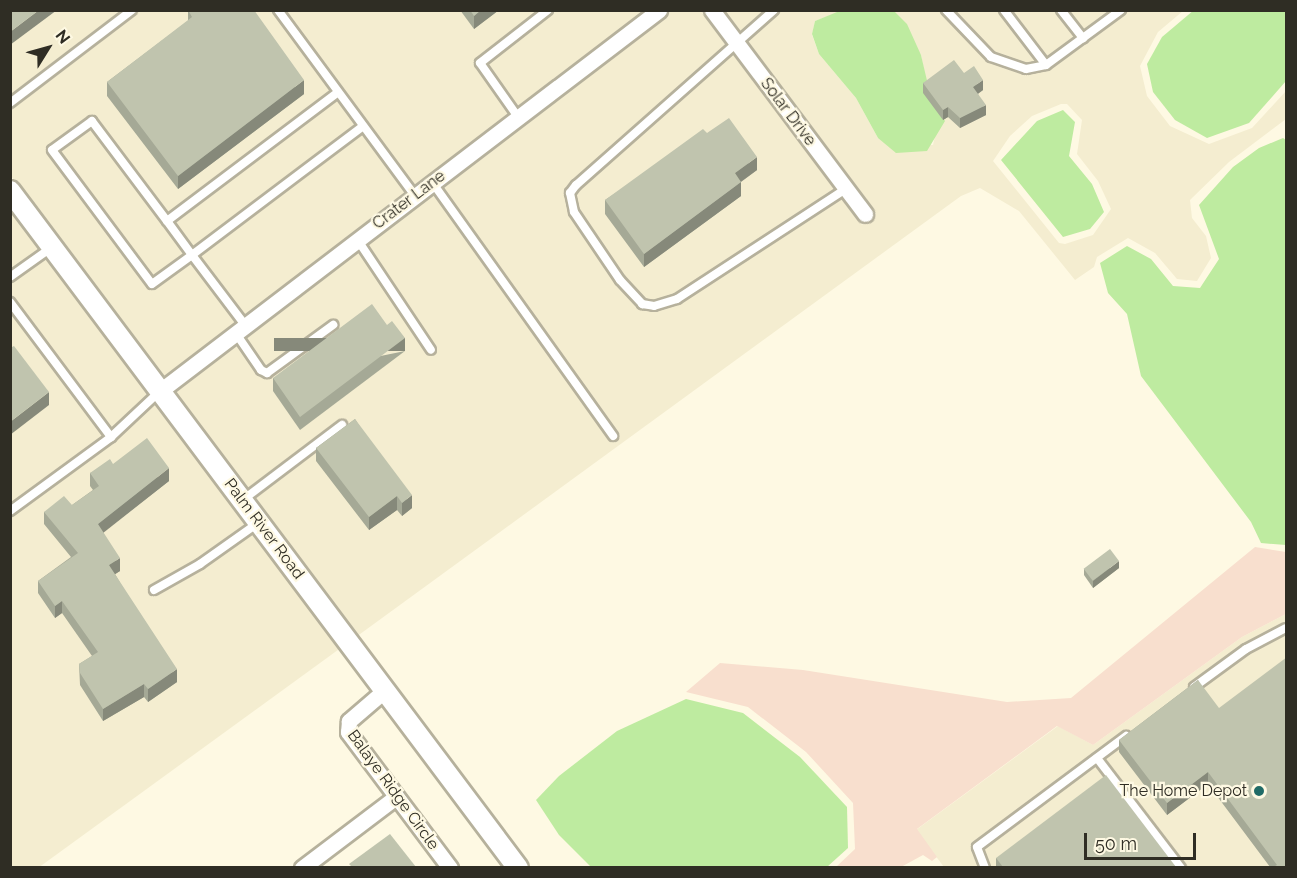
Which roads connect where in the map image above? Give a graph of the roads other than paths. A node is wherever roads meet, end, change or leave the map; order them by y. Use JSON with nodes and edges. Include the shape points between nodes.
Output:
{"nodes":[{"id":1,"x":132,"y":10,"type":"edge"},
{"id":2,"x":278,"y":10,"type":"edge"},
{"id":3,"x":548,"y":10,"type":"edge"},
{"id":4,"x":658,"y":10,"type":"edge"},
{"id":5,"x":712,"y":10,"type":"edge"},
{"id":6,"x":774,"y":10,"type":"edge"},
{"id":7,"x":946,"y":10,"type":"edge"},
{"id":8,"x":1004,"y":10,"type":"edge"},
{"id":9,"x":1061,"y":10,"type":"edge"},
{"id":10,"x":1116,"y":12,"type":"edge"},
{"id":11,"x":1083,"y":38,"type":"junction"},
{"id":12,"x":737,"y":44,"type":"junction"},
{"id":13,"x":1046,"y":65,"type":"junction"},
{"id":14,"x":338,"y":92,"type":"junction"},
{"id":15,"x":10,"y":104,"type":"edge"},
{"id":16,"x":519,"y":117,"type":"junction"},
{"id":17,"x":363,"y":126,"type":"junction"},
{"id":18,"x":432,"y":182,"type":"junction"},
{"id":19,"x":846,"y":189,"type":"junction"},
{"id":20,"x":10,"y":191,"type":"edge"},
{"id":21,"x":415,"y":196,"type":"junction"},
{"id":22,"x":865,"y":214,"type":"dead end"},
{"id":23,"x":167,"y":221,"type":"junction"},
{"id":24,"x":357,"y":239,"type":"junction"},
{"id":25,"x":52,"y":247,"type":"junction"},
{"id":26,"x":192,"y":255,"type":"junction"},
{"id":27,"x":10,"y":277,"type":"edge"},
{"id":28,"x":10,"y":302,"type":"edge"},
{"id":29,"x":333,"y":325,"type":"dead end"},
{"id":30,"x":240,"y":328,"type":"junction"},
{"id":31,"x":431,"y":350,"type":"dead end"},
{"id":32,"x":160,"y":391,"type":"junction"},
{"id":33,"x":342,"y":425,"type":"edge"},
{"id":34,"x":613,"y":436,"type":"dead end"},
{"id":35,"x":111,"y":437,"type":"junction"},
{"id":36,"x":243,"y":500,"type":"junction"},
{"id":37,"x":10,"y":511,"type":"edge"},
{"id":38,"x":259,"y":522,"type":"junction"},
{"id":39,"x":154,"y":590,"type":"dead end"},
{"id":40,"x":1287,"y":628,"type":"edge"},
{"id":41,"x":385,"y":690,"type":"junction"},
{"id":42,"x":1190,"y":690,"type":"edge"},
{"id":43,"x":1134,"y":731,"type":"edge"},
{"id":44,"x":1097,"y":758,"type":"junction"},
{"id":45,"x":396,"y":797,"type":"junction"},
{"id":46,"x":302,"y":867,"type":"edge"},
{"id":47,"x":450,"y":867,"type":"edge"},
{"id":48,"x":518,"y":867,"type":"edge"},
{"id":49,"x":986,"y":867,"type":"edge"},
{"id":50,"x":1181,"y":867,"type":"edge"}],
"edges":[{"from":1,"to":15,"type":"lane"},
{"from":2,"to":14,"type":"lane"},
{"from":3,"to":16,"type":"lane","via":[[480,63]]},
{"from":4,"to":16,"type":"street","name":"Crater Lane"},
{"from":5,"to":12,"type":"street","name":"Solar Drive"},
{"from":6,"to":12,"type":"lane"},
{"from":7,"to":13,"type":"lane","via":[[991,57],[1026,69]]},
{"from":8,"to":13,"type":"lane"},
{"from":9,"to":11,"type":"lane"},
{"from":10,"to":11,"type":"lane"},
{"from":11,"to":13,"type":"lane"},
{"from":12,"to":19,"type":"street","name":"Solar Drive"},
{"from":12,"to":19,"type":"lane","via":[[670,98],[570,193],[578,222],[614,271],[642,304],[670,302]]},
{"from":14,"to":17,"type":"lane"},
{"from":14,"to":23,"type":"lane"},
{"from":16,"to":18,"type":"street","name":"Crater Lane"},
{"from":17,"to":21,"type":"lane"},
{"from":17,"to":26,"type":"lane"},
{"from":18,"to":21,"type":"street","name":"Crater Lane"},
{"from":18,"to":34,"type":"lane"},
{"from":19,"to":22,"type":"street","name":"Solar Drive"},
{"from":20,"to":25,"type":"street","name":"Palm River Road"},
{"from":21,"to":24,"type":"street","name":"Crater Lane"},
{"from":23,"to":26,"type":"lane"},
{"from":23,"to":26,"type":"lane","via":[[92,121],[52,150],[152,284]]},
{"from":24,"to":30,"type":"street","name":"Crater Lane"},
{"from":24,"to":31,"type":"lane"},
{"from":25,"to":27,"type":"lane"},
{"from":25,"to":32,"type":"street","name":"Palm River Road"},
{"from":26,"to":30,"type":"lane"},
{"from":28,"to":35,"type":"lane"},
{"from":29,"to":30,"type":"lane","via":[[267,373],[261,370]]},
{"from":30,"to":32,"type":"street","name":"Crater Lane"},
{"from":32,"to":35,"type":"lane"},
{"from":32,"to":36,"type":"street","name":"Palm River Road"},
{"from":33,"to":36,"type":"lane"},
{"from":35,"to":37,"type":"lane"},
{"from":36,"to":38,"type":"street","name":"Palm River Road"},
{"from":38,"to":39,"type":"lane","via":[[200,564]]},
{"from":38,"to":41,"type":"street","name":"Palm River Road"},
{"from":40,"to":42,"type":"lane","via":[[1245,649]]},
{"from":41,"to":45,"type":"street","name":"Balaye Ridge Circle","via":[[347,726]]},
{"from":41,"to":48,"type":"street","name":"Palm River Road"},
{"from":43,"to":44,"type":"lane"},
{"from":44,"to":49,"type":"lane","via":[[977,847]]},
{"from":44,"to":50,"type":"lane"},
{"from":45,"to":46,"type":"street"},
{"from":45,"to":47,"type":"street","name":"Balaye Ridge Circle"}]}
